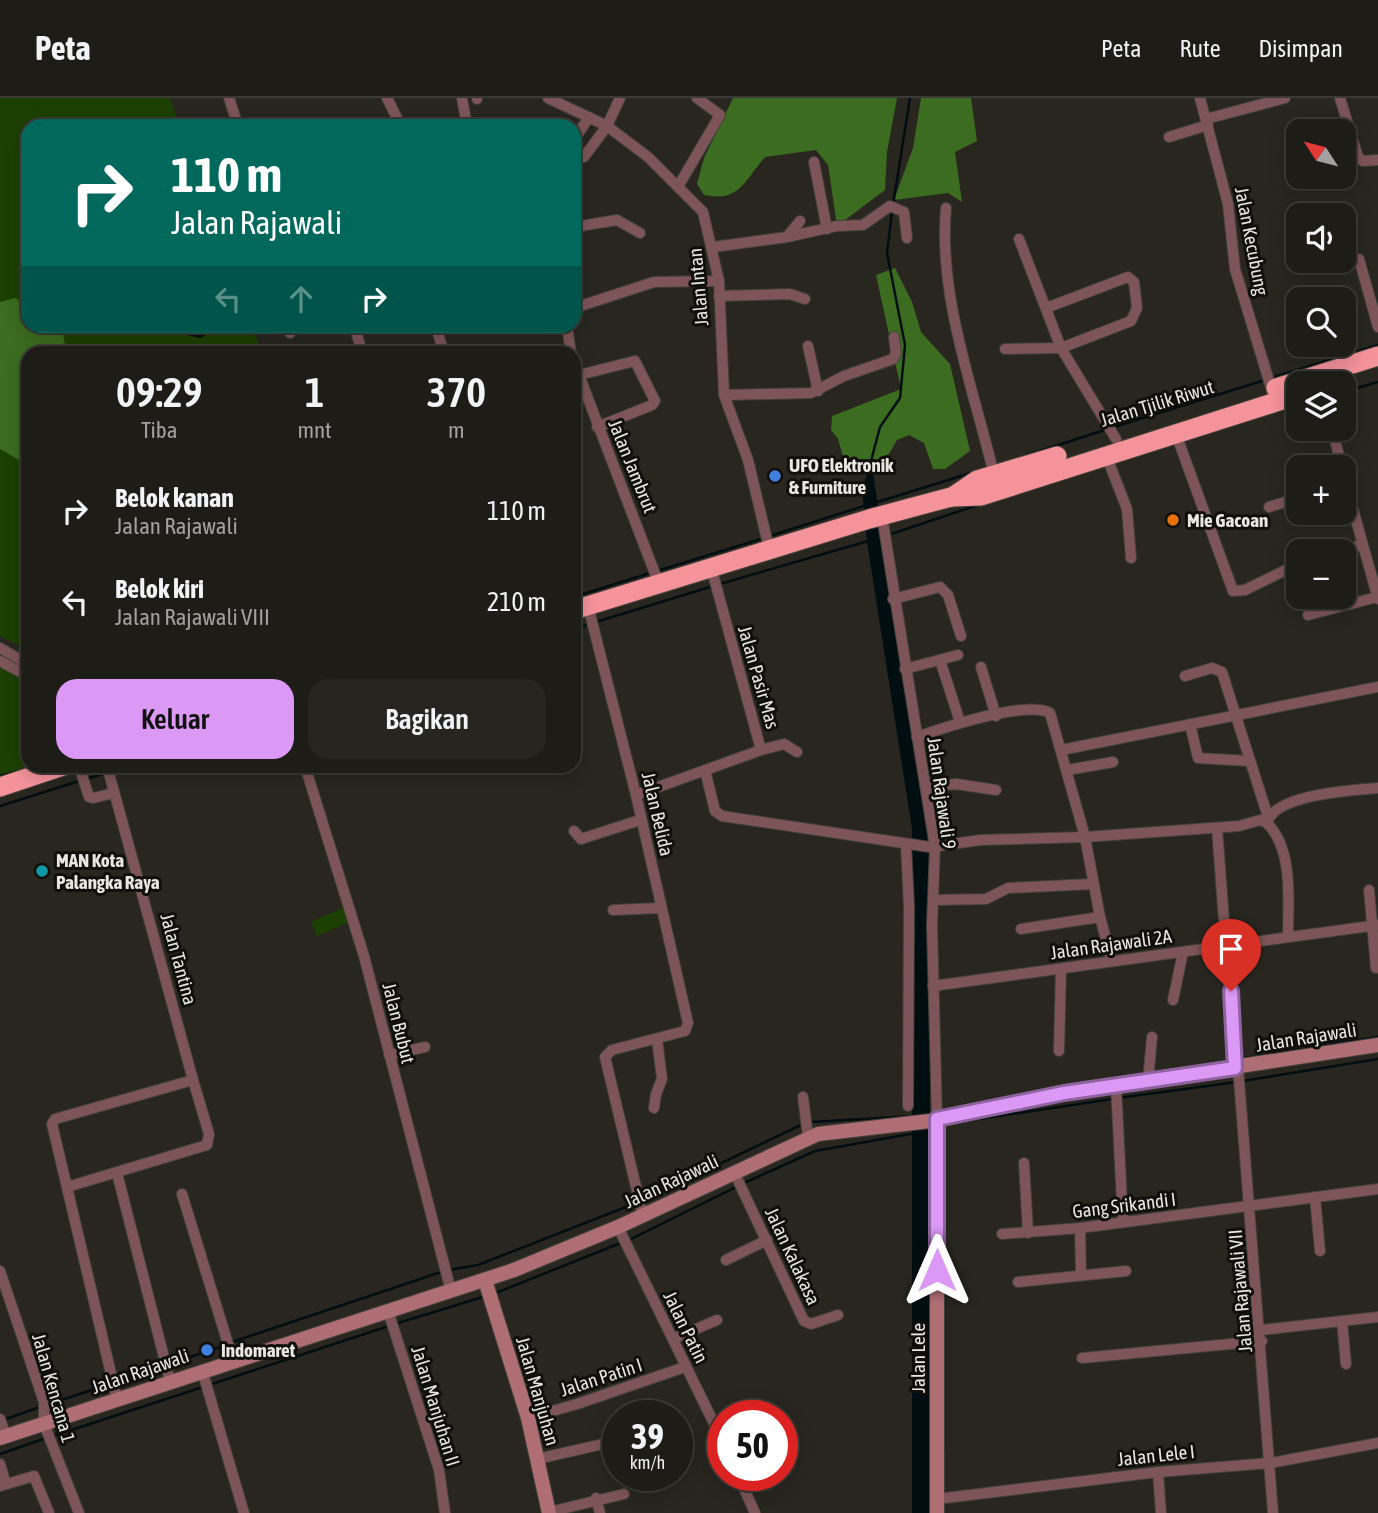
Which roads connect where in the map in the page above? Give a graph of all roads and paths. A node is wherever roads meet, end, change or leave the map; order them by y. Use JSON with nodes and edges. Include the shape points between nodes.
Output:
{"nodes":[{"id":1,"x":229,"y":98,"type":"edge"},
{"id":2,"x":387,"y":98,"type":"edge"},
{"id":3,"x":462,"y":98,"type":"edge"},
{"id":4,"x":548,"y":98,"type":"edge"},
{"id":5,"x":620,"y":98,"type":"edge"},
{"id":6,"x":697,"y":98,"type":"edge"},
{"id":7,"x":1200,"y":98,"type":"edge"},
{"id":8,"x":1285,"y":98,"type":"edge"},
{"id":9,"x":1340,"y":98,"type":"edge"},
{"id":10,"x":589,"y":117,"type":"junction"},
{"id":11,"x":236,"y":119,"type":"edge"},
{"id":12,"x":398,"y":119,"type":"edge"},
{"id":13,"x":466,"y":119,"type":"edge"},
{"id":14,"x":1207,"y":122,"type":"junction"},
{"id":15,"x":607,"y":126,"type":"junction"},
{"id":16,"x":581,"y":130,"type":"edge"},
{"id":17,"x":1168,"y":137,"type":"dead end"},
{"id":18,"x":584,"y":157,"type":"dead end"},
{"id":19,"x":1377,"y":160,"type":"edge"},
{"id":20,"x":814,"y":162,"type":"dead end"},
{"id":21,"x":679,"y":185,"type":"junction"},
{"id":22,"x":946,"y":208,"type":"dead end"},
{"id":23,"x":800,"y":221,"type":"dead end"},
{"id":24,"x":581,"y":226,"type":"edge"},
{"id":25,"x":827,"y":229,"type":"junction"},
{"id":26,"x":640,"y":233,"type":"dead end"},
{"id":27,"x":787,"y":237,"type":"junction"},
{"id":28,"x":907,"y":238,"type":"dead end"},
{"id":29,"x":1019,"y":239,"type":"dead end"},
{"id":30,"x":713,"y":247,"type":"junction"},
{"id":31,"x":1359,"y":259,"type":"dead end"},
{"id":32,"x":719,"y":281,"type":"junction"},
{"id":33,"x":719,"y":296,"type":"junction"},
{"id":34,"x":805,"y":299,"type":"dead end"},
{"id":35,"x":581,"y":306,"type":"edge"},
{"id":36,"x":1046,"y":308,"type":"junction"},
{"id":37,"x":1378,"y":327,"type":"edge"},
{"id":38,"x":894,"y":337,"type":"dead end"},
{"id":39,"x":808,"y":346,"type":"dead end"},
{"id":40,"x":1061,"y":348,"type":"junction"},
{"id":41,"x":1005,"y":349,"type":"dead end"},
{"id":42,"x":1378,"y":356,"type":"edge"},
{"id":43,"x":1378,"y":370,"type":"edge"},
{"id":44,"x":581,"y":374,"type":"edge"},
{"id":45,"x":1356,"y":377,"type":"edge"},
{"id":46,"x":581,"y":381,"type":"edge"},
{"id":47,"x":818,"y":391,"type":"junction"},
{"id":48,"x":724,"y":395,"type":"junction"},
{"id":49,"x":1286,"y":395,"type":"edge"},
{"id":50,"x":1273,"y":396,"type":"junction"},
{"id":51,"x":597,"y":427,"type":"junction"},
{"id":52,"x":1177,"y":433,"type":"junction"},
{"id":53,"x":1111,"y":447,"type":"junction"},
{"id":54,"x":994,"y":475,"type":"junction"},
{"id":55,"x":951,"y":497,"type":"junction"},
{"id":56,"x":1286,"y":502,"type":"edge"},
{"id":57,"x":1269,"y":507,"type":"dead end"},
{"id":58,"x":870,"y":519,"type":"junction"},
{"id":59,"x":1356,"y":523,"type":"edge"},
{"id":60,"x":1362,"y":545,"type":"junction"},
{"id":61,"x":1356,"y":547,"type":"edge"},
{"id":62,"x":769,"y":548,"type":"junction"},
{"id":63,"x":1131,"y":558,"type":"dead end"},
{"id":64,"x":711,"y":567,"type":"junction"},
{"id":65,"x":1286,"y":570,"type":"edge"},
{"id":66,"x":1375,"y":575,"type":"edge"},
{"id":67,"x":659,"y":584,"type":"junction"},
{"id":68,"x":1378,"y":598,"type":"edge"},
{"id":69,"x":893,"y":599,"type":"junction"},
{"id":70,"x":581,"y":608,"type":"edge"},
{"id":71,"x":1308,"y":615,"type":"dead end"},
{"id":72,"x":961,"y":636,"type":"dead end"},
{"id":73,"x":0,"y":648,"type":"edge"},
{"id":74,"x":958,"y":654,"type":"dead end"},
{"id":75,"x":21,"y":660,"type":"edge"},
{"id":76,"x":940,"y":660,"type":"junction"},
{"id":77,"x":0,"y":662,"type":"edge"},
{"id":78,"x":981,"y":667,"type":"dead end"},
{"id":79,"x":905,"y":668,"type":"junction"},
{"id":80,"x":21,"y":672,"type":"edge"},
{"id":81,"x":1185,"y":676,"type":"dead end"},
{"id":82,"x":1378,"y":687,"type":"edge"},
{"id":83,"x":996,"y":716,"type":"junction"},
{"id":84,"x":1237,"y":716,"type":"junction"},
{"id":85,"x":960,"y":722,"type":"junction"},
{"id":86,"x":1190,"y":724,"type":"junction"},
{"id":87,"x":917,"y":737,"type":"junction"},
{"id":88,"x":761,"y":750,"type":"junction"},
{"id":89,"x":1060,"y":750,"type":"junction"},
{"id":90,"x":797,"y":752,"type":"dead end"},
{"id":91,"x":1250,"y":761,"type":"junction"},
{"id":92,"x":1113,"y":762,"type":"dead end"},
{"id":93,"x":705,"y":770,"type":"junction"},
{"id":94,"x":1067,"y":770,"type":"junction"},
{"id":95,"x":42,"y":773,"type":"edge"},
{"id":96,"x":82,"y":773,"type":"edge"},
{"id":97,"x":109,"y":773,"type":"edge"},
{"id":98,"x":307,"y":773,"type":"edge"},
{"id":99,"x":0,"y":787,"type":"edge"},
{"id":100,"x":926,"y":787,"type":"junction"},
{"id":101,"x":1378,"y":788,"type":"edge"},
{"id":102,"x":996,"y":789,"type":"dead end"},
{"id":103,"x":114,"y":793,"type":"junction"},
{"id":104,"x":636,"y":795,"type":"junction"},
{"id":105,"x":640,"y":820,"type":"junction"},
{"id":106,"x":1268,"y":820,"type":"junction"},
{"id":107,"x":1217,"y":828,"type":"junction"},
{"id":108,"x":574,"y":831,"type":"dead end"},
{"id":109,"x":1085,"y":837,"type":"junction"},
{"id":110,"x":909,"y":845,"type":"junction"},
{"id":111,"x":933,"y":847,"type":"junction"},
{"id":112,"x":1093,"y":884,"type":"junction"},
{"id":113,"x":1369,"y":890,"type":"dead end"},
{"id":114,"x":933,"y":900,"type":"junction"},
{"id":115,"x":661,"y":908,"type":"junction"},
{"id":116,"x":613,"y":910,"type":"dead end"},
{"id":117,"x":1100,"y":917,"type":"junction"},
{"id":118,"x":1375,"y":925,"type":"edge"},
{"id":119,"x":1021,"y":929,"type":"dead end"},
{"id":120,"x":1288,"y":937,"type":"junction"},
{"id":121,"x":1228,"y":946,"type":"junction"},
{"id":122,"x":1183,"y":952,"type":"junction"},
{"id":123,"x":1112,"y":961,"type":"junction"},
{"id":124,"x":1376,"y":968,"type":"dead end"},
{"id":125,"x":1061,"y":969,"type":"junction"},
{"id":126,"x":933,"y":986,"type":"junction"},
{"id":127,"x":1173,"y":1000,"type":"dead end"},
{"id":128,"x":1152,"y":1037,"type":"dead end"},
{"id":129,"x":657,"y":1039,"type":"junction"},
{"id":130,"x":1378,"y":1045,"type":"edge"},
{"id":131,"x":425,"y":1047,"type":"dead end"},
{"id":132,"x":1059,"y":1051,"type":"dead end"},
{"id":133,"x":389,"y":1055,"type":"junction"},
{"id":134,"x":1239,"y":1076,"type":"junction"},
{"id":135,"x":193,"y":1080,"type":"junction"},
{"id":136,"x":1149,"y":1081,"type":"junction"},
{"id":137,"x":1116,"y":1094,"type":"junction"},
{"id":138,"x":803,"y":1097,"type":"dead end"},
{"id":139,"x":908,"y":1106,"type":"dead end"},
{"id":140,"x":654,"y":1108,"type":"dead end"},
{"id":141,"x":933,"y":1120,"type":"junction"},
{"id":142,"x":808,"y":1137,"type":"junction"},
{"id":143,"x":1024,"y":1163,"type":"dead end"},
{"id":144,"x":734,"y":1172,"type":"junction"},
{"id":145,"x":117,"y":1173,"type":"junction"},
{"id":146,"x":67,"y":1186,"type":"junction"},
{"id":147,"x":1378,"y":1189,"type":"edge"},
{"id":148,"x":182,"y":1194,"type":"dead end"},
{"id":149,"x":1315,"y":1197,"type":"junction"},
{"id":150,"x":1251,"y":1206,"type":"junction"},
{"id":151,"x":643,"y":1216,"type":"junction"},
{"id":152,"x":1123,"y":1222,"type":"junction"},
{"id":153,"x":618,"y":1227,"type":"junction"},
{"id":154,"x":1080,"y":1228,"type":"junction"},
{"id":155,"x":1028,"y":1233,"type":"junction"},
{"id":156,"x":1002,"y":1234,"type":"dead end"},
{"id":157,"x":767,"y":1240,"type":"junction"},
{"id":158,"x":1320,"y":1251,"type":"dead end"},
{"id":159,"x":726,"y":1260,"type":"dead end"},
{"id":160,"x":0,"y":1271,"type":"edge"},
{"id":161,"x":1126,"y":1271,"type":"dead end"},
{"id":162,"x":1081,"y":1275,"type":"junction"},
{"id":163,"x":485,"y":1280,"type":"junction"},
{"id":164,"x":1018,"y":1282,"type":"dead end"},
{"id":165,"x":450,"y":1291,"type":"junction"},
{"id":166,"x":388,"y":1311,"type":"junction"},
{"id":167,"x":838,"y":1315,"type":"dead end"},
{"id":168,"x":1378,"y":1317,"type":"edge"},
{"id":169,"x":717,"y":1320,"type":"dead end"},
{"id":170,"x":1342,"y":1321,"type":"junction"},
{"id":171,"x":1261,"y":1336,"type":"junction"},
{"id":172,"x":673,"y":1339,"type":"junction"},
{"id":173,"x":1082,"y":1358,"type":"dead end"},
{"id":174,"x":233,"y":1360,"type":"junction"},
{"id":175,"x":1346,"y":1364,"type":"dead end"},
{"id":176,"x":685,"y":1367,"type":"junction"},
{"id":177,"x":202,"y":1370,"type":"junction"},
{"id":178,"x":170,"y":1381,"type":"junction"},
{"id":179,"x":117,"y":1399,"type":"junction"},
{"id":180,"x":707,"y":1410,"type":"edge"},
{"id":181,"x":527,"y":1418,"type":"junction"},
{"id":182,"x":0,"y":1419,"type":"edge"},
{"id":183,"x":44,"y":1424,"type":"junction"},
{"id":184,"x":3,"y":1437,"type":"edge"},
{"id":185,"x":1378,"y":1443,"type":"edge"},
{"id":186,"x":602,"y":1444,"type":"edge"},
{"id":187,"x":537,"y":1459,"type":"junction"},
{"id":188,"x":1270,"y":1463,"type":"junction"},
{"id":189,"x":0,"y":1464,"type":"edge"},
{"id":190,"x":1158,"y":1472,"type":"junction"},
{"id":191,"x":3,"y":1485,"type":"edge"},
{"id":192,"x":745,"y":1491,"type":"edge"},
{"id":193,"x":624,"y":1494,"type":"dead end"},
{"id":194,"x":596,"y":1498,"type":"junction"},
{"id":195,"x":937,"y":1506,"type":"edge"},
{"id":196,"x":549,"y":1512,"type":"edge"},
{"id":197,"x":49,"y":1513,"type":"edge"},
{"id":198,"x":79,"y":1513,"type":"edge"},
{"id":199,"x":244,"y":1513,"type":"edge"},
{"id":200,"x":445,"y":1513,"type":"edge"},
{"id":201,"x":600,"y":1513,"type":"edge"},
{"id":202,"x":755,"y":1513,"type":"edge"},
{"id":203,"x":1161,"y":1513,"type":"edge"},
{"id":204,"x":1273,"y":1513,"type":"edge"}],
"edges":[{"from":1,"to":11,"type":"street"},
{"from":2,"to":12,"type":"street"},
{"from":3,"to":13,"type":"street"},
{"from":4,"to":10,"type":"street","name":"Jalan Intan"},
{"from":5,"to":15,"type":"street"},
{"from":6,"to":21,"type":"street","via":[[719,115]]},
{"from":7,"to":14,"type":"street","name":"Jalan Kecubung"},
{"from":8,"to":14,"type":"street"},
{"from":9,"to":19,"type":"street","via":[[1358,158]]},
{"from":10,"to":15,"type":"street","name":"Jalan Intan"},
{"from":10,"to":16,"type":"street"},
{"from":14,"to":17,"type":"street"},
{"from":14,"to":50,"type":"street","name":"Jalan Kecubung","via":[[1228,204],[1235,269]]},
{"from":15,"to":18,"type":"street"},
{"from":15,"to":21,"type":"street","name":"Jalan Intan"},
{"from":20,"to":25,"type":"street"},
{"from":21,"to":30,"type":"street","name":"Jalan Intan","via":[[704,212]]},
{"from":22,"to":54,"type":"street","via":[[946,275]]},
{"from":23,"to":27,"type":"street"},
{"from":24,"to":26,"type":"street","via":[[617,220]]},
{"from":25,"to":27,"type":"street"},
{"from":25,"to":28,"type":"street","via":[[863,225],[893,206],[904,212]]},
{"from":27,"to":30,"type":"street"},
{"from":29,"to":36,"type":"street"},
{"from":30,"to":32,"type":"street","name":"Jalan Intan"},
{"from":31,"to":37,"type":"street"},
{"from":32,"to":33,"type":"street","name":"Jalan Intan"},
{"from":32,"to":35,"type":"street","via":[[654,282]]},
{"from":33,"to":34,"type":"street","via":[[790,294]]},
{"from":33,"to":48,"type":"street","name":"Jalan Intan"},
{"from":36,"to":40,"type":"street"},
{"from":36,"to":40,"type":"street","via":[[1128,277],[1134,282],[1137,308],[1131,321]]},
{"from":38,"to":47,"type":"street","via":[[892,359]]},
{"from":39,"to":47,"type":"street"},
{"from":40,"to":41,"type":"street"},
{"from":40,"to":53,"type":"street","via":[[1112,428]]},
{"from":42,"to":50,"type":"highway","name":"Jalan Tjilik Riwut"},
{"from":43,"to":45,"type":"highway"},
{"from":44,"to":51,"type":"street","via":[[635,361],[655,401]]},
{"from":46,"to":51,"type":"street","name":"Jalan Jambrut"},
{"from":47,"to":48,"type":"street"},
{"from":48,"to":62,"type":"street","name":"Jalan Intan","via":[[748,460]]},
{"from":49,"to":50,"type":"highway","name":"Jalan Tjilik Riwut"},
{"from":50,"to":52,"type":"highway","name":"Jalan Tjilik Riwut"},
{"from":50,"to":53,"type":"highway","name":"Jalan Tjilik Riwut"},
{"from":51,"to":67,"type":"street","name":"Jalan Jambrut"},
{"from":52,"to":53,"type":"highway","name":"Jalan Tjilik Riwut"},
{"from":52,"to":65,"type":"street","via":[[1233,591],[1245,590]]},
{"from":53,"to":54,"type":"highway","name":"Jalan Tjilik Riwut"},
{"from":53,"to":55,"type":"highway","name":"Jalan Tjilik Riwut","via":[[981,496]]},
{"from":53,"to":63,"type":"street","via":[[1127,509]]},
{"from":54,"to":55,"type":"highway","name":"Jalan Tjilik Riwut"},
{"from":55,"to":58,"type":"highway","name":"Jalan Tjilik Riwut"},
{"from":56,"to":57,"type":"street"},
{"from":58,"to":62,"type":"highway","name":"Jalan Tjilik Riwut"},
{"from":58,"to":69,"type":"street","name":"Jalan Rajawali 9"},
{"from":59,"to":60,"type":"street"},
{"from":60,"to":61,"type":"street"},
{"from":60,"to":66,"type":"street"},
{"from":62,"to":64,"type":"highway","name":"Jalan Tjilik Riwut"},
{"from":64,"to":67,"type":"highway","name":"Jalan Tjilik Riwut"},
{"from":64,"to":88,"type":"street","name":"Jalan Pasir Mas"},
{"from":66,"to":68,"type":"street"},
{"from":67,"to":70,"type":"highway","name":"Jalan Tjilik Riwut"},
{"from":68,"to":71,"type":"street"},
{"from":69,"to":72,"type":"street","via":[[940,587],[948,594]]},
{"from":69,"to":79,"type":"street","name":"Jalan Rajawali 9"},
{"from":70,"to":104,"type":"street","name":"Jalan Belida"},
{"from":73,"to":75,"type":"street"},
{"from":74,"to":76,"type":"street"},
{"from":76,"to":79,"type":"street"},
{"from":76,"to":85,"type":"street"},
{"from":77,"to":80,"type":"street"},
{"from":78,"to":83,"type":"street"},
{"from":79,"to":87,"type":"street","name":"Jalan Rajawali 9"},
{"from":81,"to":84,"type":"street","via":[[1220,669]]},
{"from":82,"to":84,"type":"street"},
{"from":83,"to":85,"type":"street"},
{"from":83,"to":89,"type":"street","via":[[1045,710],[1054,719]]},
{"from":84,"to":86,"type":"street"},
{"from":84,"to":91,"type":"street"},
{"from":85,"to":87,"type":"street"},
{"from":86,"to":89,"type":"street"},
{"from":86,"to":91,"type":"street","via":[[1198,758]]},
{"from":87,"to":100,"type":"street","name":"Jalan Rajawali 9"},
{"from":88,"to":90,"type":"street","via":[[785,744]]},
{"from":88,"to":93,"type":"street","name":"Jalan Pasir Mas"},
{"from":89,"to":94,"type":"street"},
{"from":91,"to":106,"type":"street"},
{"from":92,"to":94,"type":"street"},
{"from":93,"to":104,"type":"street","name":"Jalan Pasir Mas"},
{"from":93,"to":110,"type":"street","via":[[715,808],[722,816]]},
{"from":94,"to":109,"type":"street"},
{"from":95,"to":99,"type":"highway"},
{"from":96,"to":103,"type":"street","via":[[91,798]]},
{"from":97,"to":103,"type":"street","name":"Jalan Tantina"},
{"from":98,"to":133,"type":"street","name":"Jalan Bubut"},
{"from":100,"to":102,"type":"street","via":[[957,784]]},
{"from":100,"to":111,"type":"street","name":"Jalan Rajawali 9"},
{"from":101,"to":106,"type":"street","via":[[1295,800]]},
{"from":103,"to":135,"type":"street","name":"Jalan Tantina"},
{"from":104,"to":105,"type":"street","name":"Jalan Belida"},
{"from":105,"to":108,"type":"street","via":[[581,839]]},
{"from":105,"to":115,"type":"street","name":"Jalan Belida"},
{"from":106,"to":107,"type":"street"},
{"from":106,"to":120,"type":"street","via":[[1288,884]]},
{"from":107,"to":109,"type":"street"},
{"from":107,"to":121,"type":"street","name":"Jalan Rajawali VII"},
{"from":109,"to":111,"type":"street","via":[[981,840]]},
{"from":109,"to":112,"type":"street"},
{"from":110,"to":111,"type":"street"},
{"from":110,"to":139,"type":"street"},
{"from":111,"to":114,"type":"street","name":"Jalan Rajawali 9"},
{"from":112,"to":114,"type":"street","via":[[1009,888],[986,899]]},
{"from":112,"to":117,"type":"street"},
{"from":113,"to":118,"type":"street"},
{"from":114,"to":126,"type":"street","name":"Jalan Rajawali 9"},
{"from":115,"to":116,"type":"street"},
{"from":115,"to":129,"type":"street","name":"Jalan Belida","via":[[688,1023],[685,1031]]},
{"from":117,"to":119,"type":"street"},
{"from":117,"to":123,"type":"street"},
{"from":118,"to":120,"type":"street","name":"Jalan Rajawali 2A"},
{"from":118,"to":124,"type":"street"},
{"from":120,"to":121,"type":"street","name":"Jalan Rajawali 2A"},
{"from":121,"to":122,"type":"street","name":"Jalan Rajawali 2A"},
{"from":121,"to":134,"type":"street","name":"Jalan Rajawali VII"},
{"from":122,"to":123,"type":"street","name":"Jalan Rajawali 2A"},
{"from":122,"to":127,"type":"street"},
{"from":123,"to":125,"type":"street","name":"Jalan Rajawali 2A"},
{"from":125,"to":126,"type":"street","name":"Jalan Rajawali 2A"},
{"from":125,"to":132,"type":"street"},
{"from":126,"to":141,"type":"street","name":"Jalan Rajawali 9"},
{"from":128,"to":136,"type":"street"},
{"from":129,"to":140,"type":"street","via":[[662,1079]]},
{"from":129,"to":151,"type":"street","via":[[612,1050],[604,1059]]},
{"from":130,"to":134,"type":"main road","name":"Jalan Rajawali"},
{"from":131,"to":133,"type":"street"},
{"from":133,"to":165,"type":"street","name":"Jalan Bubut"},
{"from":134,"to":136,"type":"main road","name":"Jalan Rajawali"},
{"from":134,"to":150,"type":"street","name":"Jalan Rajawali VII"},
{"from":135,"to":145,"type":"street","name":"Jalan Tantina","via":[[209,1134],[207,1145]]},
{"from":135,"to":146,"type":"street","via":[[54,1120]]},
{"from":136,"to":137,"type":"main road","name":"Jalan Rajawali"},
{"from":137,"to":141,"type":"main road","name":"Jalan Rajawali"},
{"from":137,"to":152,"type":"street"},
{"from":138,"to":142,"type":"street"},
{"from":141,"to":142,"type":"main road","name":"Jalan Rajawali"},
{"from":141,"to":195,"type":"main road","name":"Jalan Lele"},
{"from":142,"to":144,"type":"main road","name":"Jalan Rajawali"},
{"from":143,"to":155,"type":"street"},
{"from":144,"to":151,"type":"main road","name":"Jalan Rajawali"},
{"from":144,"to":157,"type":"street","name":"Jalan Kalakasa"},
{"from":145,"to":146,"type":"street","name":"Jalan Tantina"},
{"from":145,"to":178,"type":"street"},
{"from":146,"to":179,"type":"street"},
{"from":147,"to":149,"type":"street","name":"Gang Srikandi I"},
{"from":148,"to":174,"type":"street"},
{"from":149,"to":150,"type":"street","name":"Gang Srikandi I"},
{"from":149,"to":158,"type":"street"},
{"from":150,"to":152,"type":"street","name":"Gang Srikandi I"},
{"from":150,"to":171,"type":"street","name":"Jalan Rajawali VII"},
{"from":151,"to":153,"type":"main road","name":"Jalan Rajawali"},
{"from":152,"to":154,"type":"street","name":"Gang Srikandi I"},
{"from":153,"to":163,"type":"main road","name":"Jalan Rajawali"},
{"from":153,"to":172,"type":"street","name":"Jalan Patin"},
{"from":154,"to":155,"type":"street","name":"Gang Srikandi I"},
{"from":154,"to":162,"type":"street"},
{"from":155,"to":156,"type":"street","name":"Gang Srikandi I"},
{"from":157,"to":159,"type":"street"},
{"from":157,"to":167,"type":"street","name":"Jalan Kalakasa","via":[[804,1321],[811,1324]]},
{"from":160,"to":183,"type":"street","name":"Jalan Kencana 1","via":[[44,1402]]},
{"from":161,"to":162,"type":"street"},
{"from":162,"to":164,"type":"street"},
{"from":163,"to":165,"type":"main road","name":"Jalan Rajawali"},
{"from":163,"to":181,"type":"main road","name":"Jalan Manjuhan"},
{"from":165,"to":166,"type":"main road","name":"Jalan Rajawali"},
{"from":166,"to":174,"type":"main road","name":"Jalan Rajawali"},
{"from":166,"to":200,"type":"street","name":"Jalan Manjuhan II","via":[[439,1470]]},
{"from":168,"to":170,"type":"street"},
{"from":169,"to":172,"type":"street"},
{"from":170,"to":171,"type":"street"},
{"from":170,"to":175,"type":"street"},
{"from":171,"to":173,"type":"street"},
{"from":171,"to":188,"type":"street","name":"Jalan Rajawali VII"},
{"from":172,"to":176,"type":"street","name":"Jalan Patin"},
{"from":174,"to":177,"type":"main road","name":"Jalan Rajawali"},
{"from":176,"to":180,"type":"street","name":"Jalan Patin"},
{"from":176,"to":181,"type":"street","name":"Jalan Patin I"},
{"from":177,"to":178,"type":"main road","name":"Jalan Rajawali"},
{"from":177,"to":199,"type":"street"},
{"from":178,"to":179,"type":"main road","name":"Jalan Rajawali"},
{"from":179,"to":183,"type":"main road","name":"Jalan Rajawali"},
{"from":181,"to":187,"type":"main road","name":"Jalan Manjuhan"},
{"from":182,"to":184,"type":"street"},
{"from":183,"to":184,"type":"main road","name":"Jalan Rajawali"},
{"from":183,"to":198,"type":"street","name":"Jalan Kencana 1"},
{"from":185,"to":188,"type":"street","name":"Jalan Lele I"},
{"from":186,"to":187,"type":"street"},
{"from":187,"to":196,"type":"main road","name":"Jalan Manjuhan"},
{"from":188,"to":190,"type":"street","name":"Jalan Lele I"},
{"from":188,"to":204,"type":"street","name":"Jalan Rajawali VII"},
{"from":189,"to":191,"type":"street"},
{"from":190,"to":195,"type":"street","name":"Jalan Lele I"},
{"from":190,"to":203,"type":"street"},
{"from":191,"to":197,"type":"street","via":[[34,1476]]},
{"from":192,"to":202,"type":"street"},
{"from":193,"to":194,"type":"street"},
{"from":194,"to":196,"type":"street"},
{"from":194,"to":201,"type":"street"}]}
